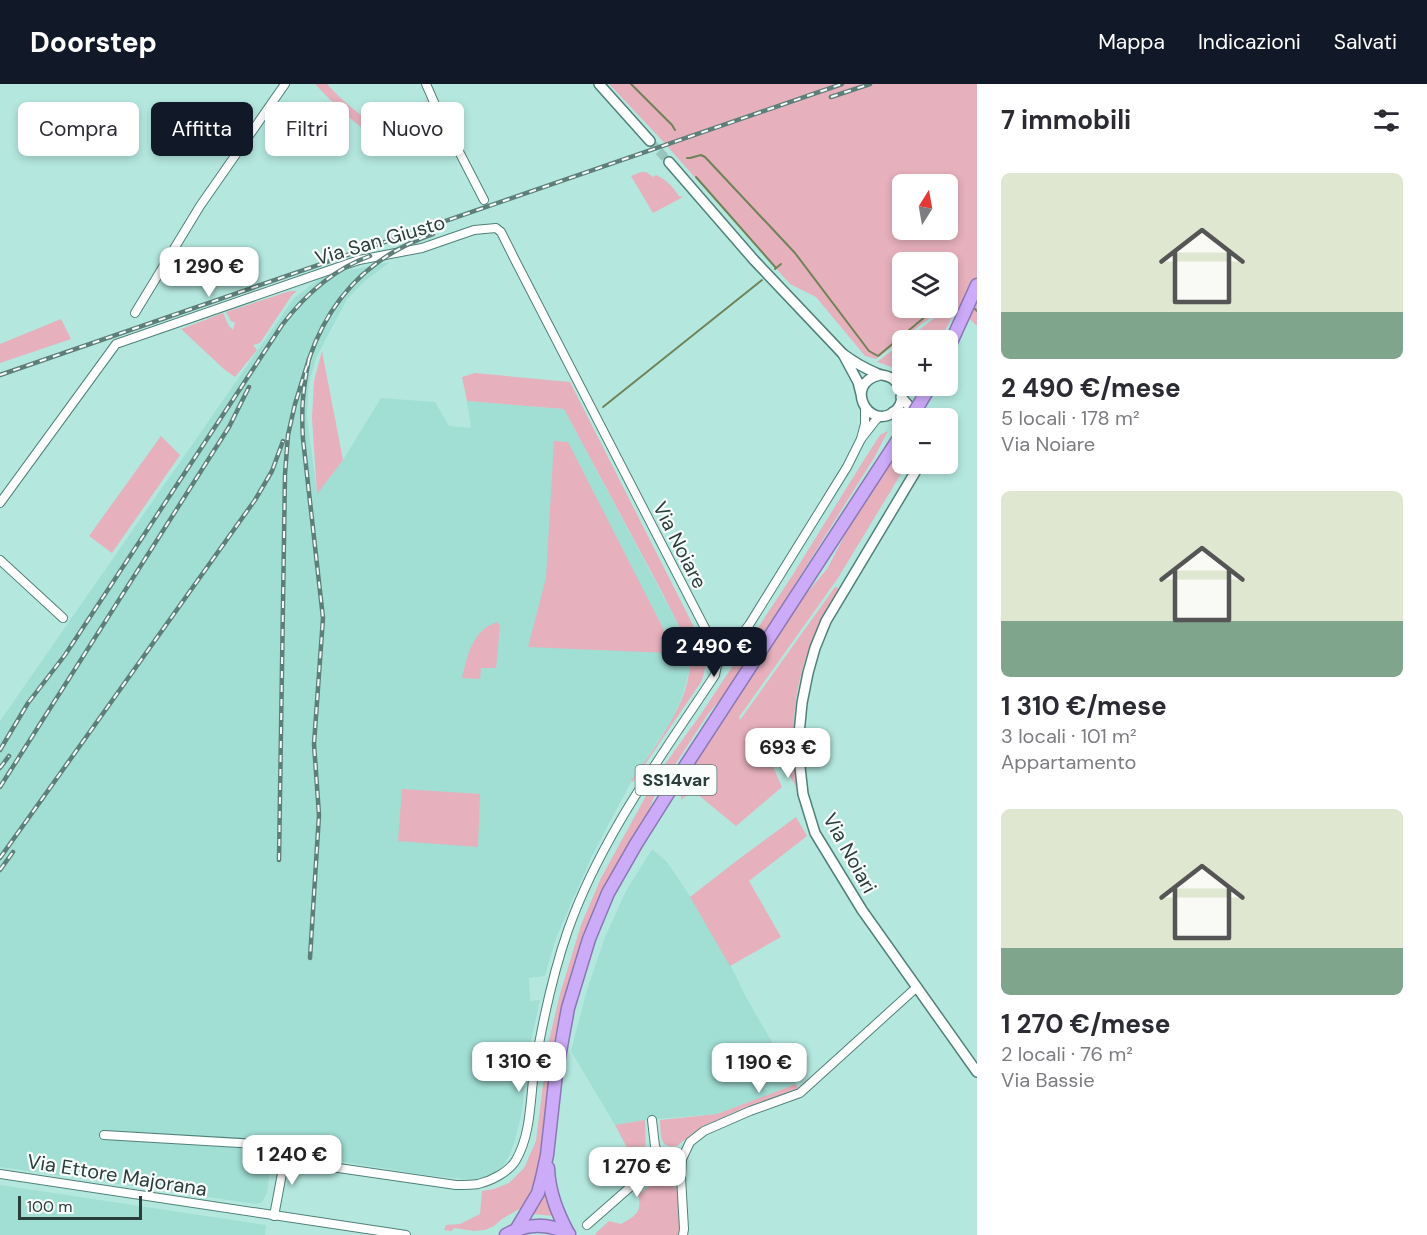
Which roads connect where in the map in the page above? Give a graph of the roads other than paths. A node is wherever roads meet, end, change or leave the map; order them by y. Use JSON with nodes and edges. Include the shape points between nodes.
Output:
{"nodes":[{"id":1,"x":285,"y":84,"type":"edge"},
{"id":2,"x":426,"y":84,"type":"edge"},
{"id":3,"x":599,"y":84,"type":"edge"},
{"id":4,"x":650,"y":141,"type":"tunnel mouth"},
{"id":5,"x":669,"y":162,"type":"tunnel mouth"},
{"id":6,"x":484,"y":200,"type":"dead end"},
{"id":7,"x":498,"y":229,"type":"joint"},
{"id":8,"x":977,"y":285,"type":"edge"},
{"id":9,"x":135,"y":313,"type":"dead end"},
{"id":10,"x":957,"y":330,"type":"edge"},
{"id":11,"x":843,"y":354,"type":"junction"},
{"id":12,"x":880,"y":375,"type":"junction"},
{"id":13,"x":861,"y":394,"type":"junction"},
{"id":14,"x":901,"y":397,"type":"junction"},
{"id":15,"x":866,"y":408,"type":"junction"},
{"id":16,"x":897,"y":408,"type":"edge"},
{"id":17,"x":909,"y":408,"type":"edge"},
{"id":18,"x":892,"y":412,"type":"edge"},
{"id":19,"x":880,"y":416,"type":"junction"},
{"id":20,"x":861,"y":439,"type":"junction"},
{"id":21,"x":892,"y":450,"type":"edge"},
{"id":22,"x":914,"y":474,"type":"edge"},
{"id":23,"x":0,"y":503,"type":"edge"},
{"id":24,"x":0,"y":560,"type":"edge"},
{"id":25,"x":63,"y":618,"type":"dead end"},
{"id":26,"x":716,"y":642,"type":"junction"},
{"id":27,"x":725,"y":645,"type":"junction"},
{"id":28,"x":717,"y":665,"type":"junction"},
{"id":29,"x":917,"y":987,"type":"junction"},
{"id":30,"x":977,"y":1072,"type":"edge"},
{"id":31,"x":652,"y":1120,"type":"dead end"},
{"id":32,"x":104,"y":1135,"type":"dead end"},
{"id":33,"x":547,"y":1155,"type":"junction"},
{"id":34,"x":285,"y":1156,"type":"junction"},
{"id":35,"x":682,"y":1159,"type":"junction"},
{"id":36,"x":661,"y":1160,"type":"junction"},
{"id":37,"x":0,"y":1174,"type":"edge"},
{"id":38,"x":274,"y":1216,"type":"junction"},
{"id":39,"x":587,"y":1225,"type":"dead end"},
{"id":40,"x":511,"y":1232,"type":"edge"},
{"id":41,"x":569,"y":1234,"type":"edge"},
{"id":42,"x":406,"y":1235,"type":"edge"},
{"id":43,"x":683,"y":1235,"type":"edge"}],
"edges":[{"from":1,"to":9,"type":"street","via":[[200,206]]},
{"from":2,"to":6,"type":"street"},
{"from":3,"to":4,"type":"street"},
{"from":5,"to":11,"type":"street"},
{"from":7,"to":23,"type":"street","name":"Via San Giusto","via":[[474,230],[422,248],[358,260],[116,344]]},
{"from":7,"to":26,"type":"street","name":"Via Noiare","via":[[706,630]]},
{"from":8,"to":10,"type":"highway"},
{"from":11,"to":12,"type":"street"},
{"from":11,"to":13,"type":"street"},
{"from":12,"to":13,"type":"street","via":[[869,379]]},
{"from":12,"to":14,"type":"street","via":[[897,382]]},
{"from":13,"to":15,"type":"street"},
{"from":14,"to":16,"type":"street"},
{"from":14,"to":17,"type":"street"},
{"from":15,"to":19,"type":"street"},
{"from":15,"to":20,"type":"street"},
{"from":18,"to":19,"type":"street"},
{"from":19,"to":20,"type":"street"},
{"from":20,"to":27,"type":"street","via":[[749,625],[738,641]]},
{"from":21,"to":33,"type":"highway","number":"SS14var","via":[[677,779],[608,893],[568,1008]]},
{"from":22,"to":29,"type":"street","name":"Via Noiari","via":[[826,621],[808,673],[799,734],[803,794],[815,833],[862,910]]},
{"from":24,"to":25,"type":"street"},
{"from":26,"to":27,"type":"street"},
{"from":26,"to":28,"type":"street"},
{"from":27,"to":28,"type":"street"},
{"from":28,"to":34,"type":"street","via":[[715,675],[618,822],[568,930],[545,1014],[528,1121],[515,1162],[500,1175],[479,1184],[456,1185]]},
{"from":29,"to":30,"type":"street","name":"Via Noiari"},
{"from":29,"to":35,"type":"street","via":[[800,1093],[704,1131],[690,1142]]},
{"from":31,"to":36,"type":"street"},
{"from":32,"to":34,"type":"street","via":[[258,1144]]},
{"from":33,"to":40,"type":"highway","number":"SS14var","via":[[538,1193]]},
{"from":33,"to":41,"type":"highway","number":"SS14var","via":[[552,1196]]},
{"from":34,"to":38,"type":"street"},
{"from":35,"to":36,"type":"street"},
{"from":35,"to":43,"type":"street"},
{"from":36,"to":39,"type":"street"},
{"from":37,"to":38,"type":"street","name":"Via Ettore Majorana"},
{"from":38,"to":42,"type":"street","name":"Via Ettore Majorana"},
{"from":40,"to":41,"type":"highway","number":"SS14var","via":[[542,1226]]}]}
